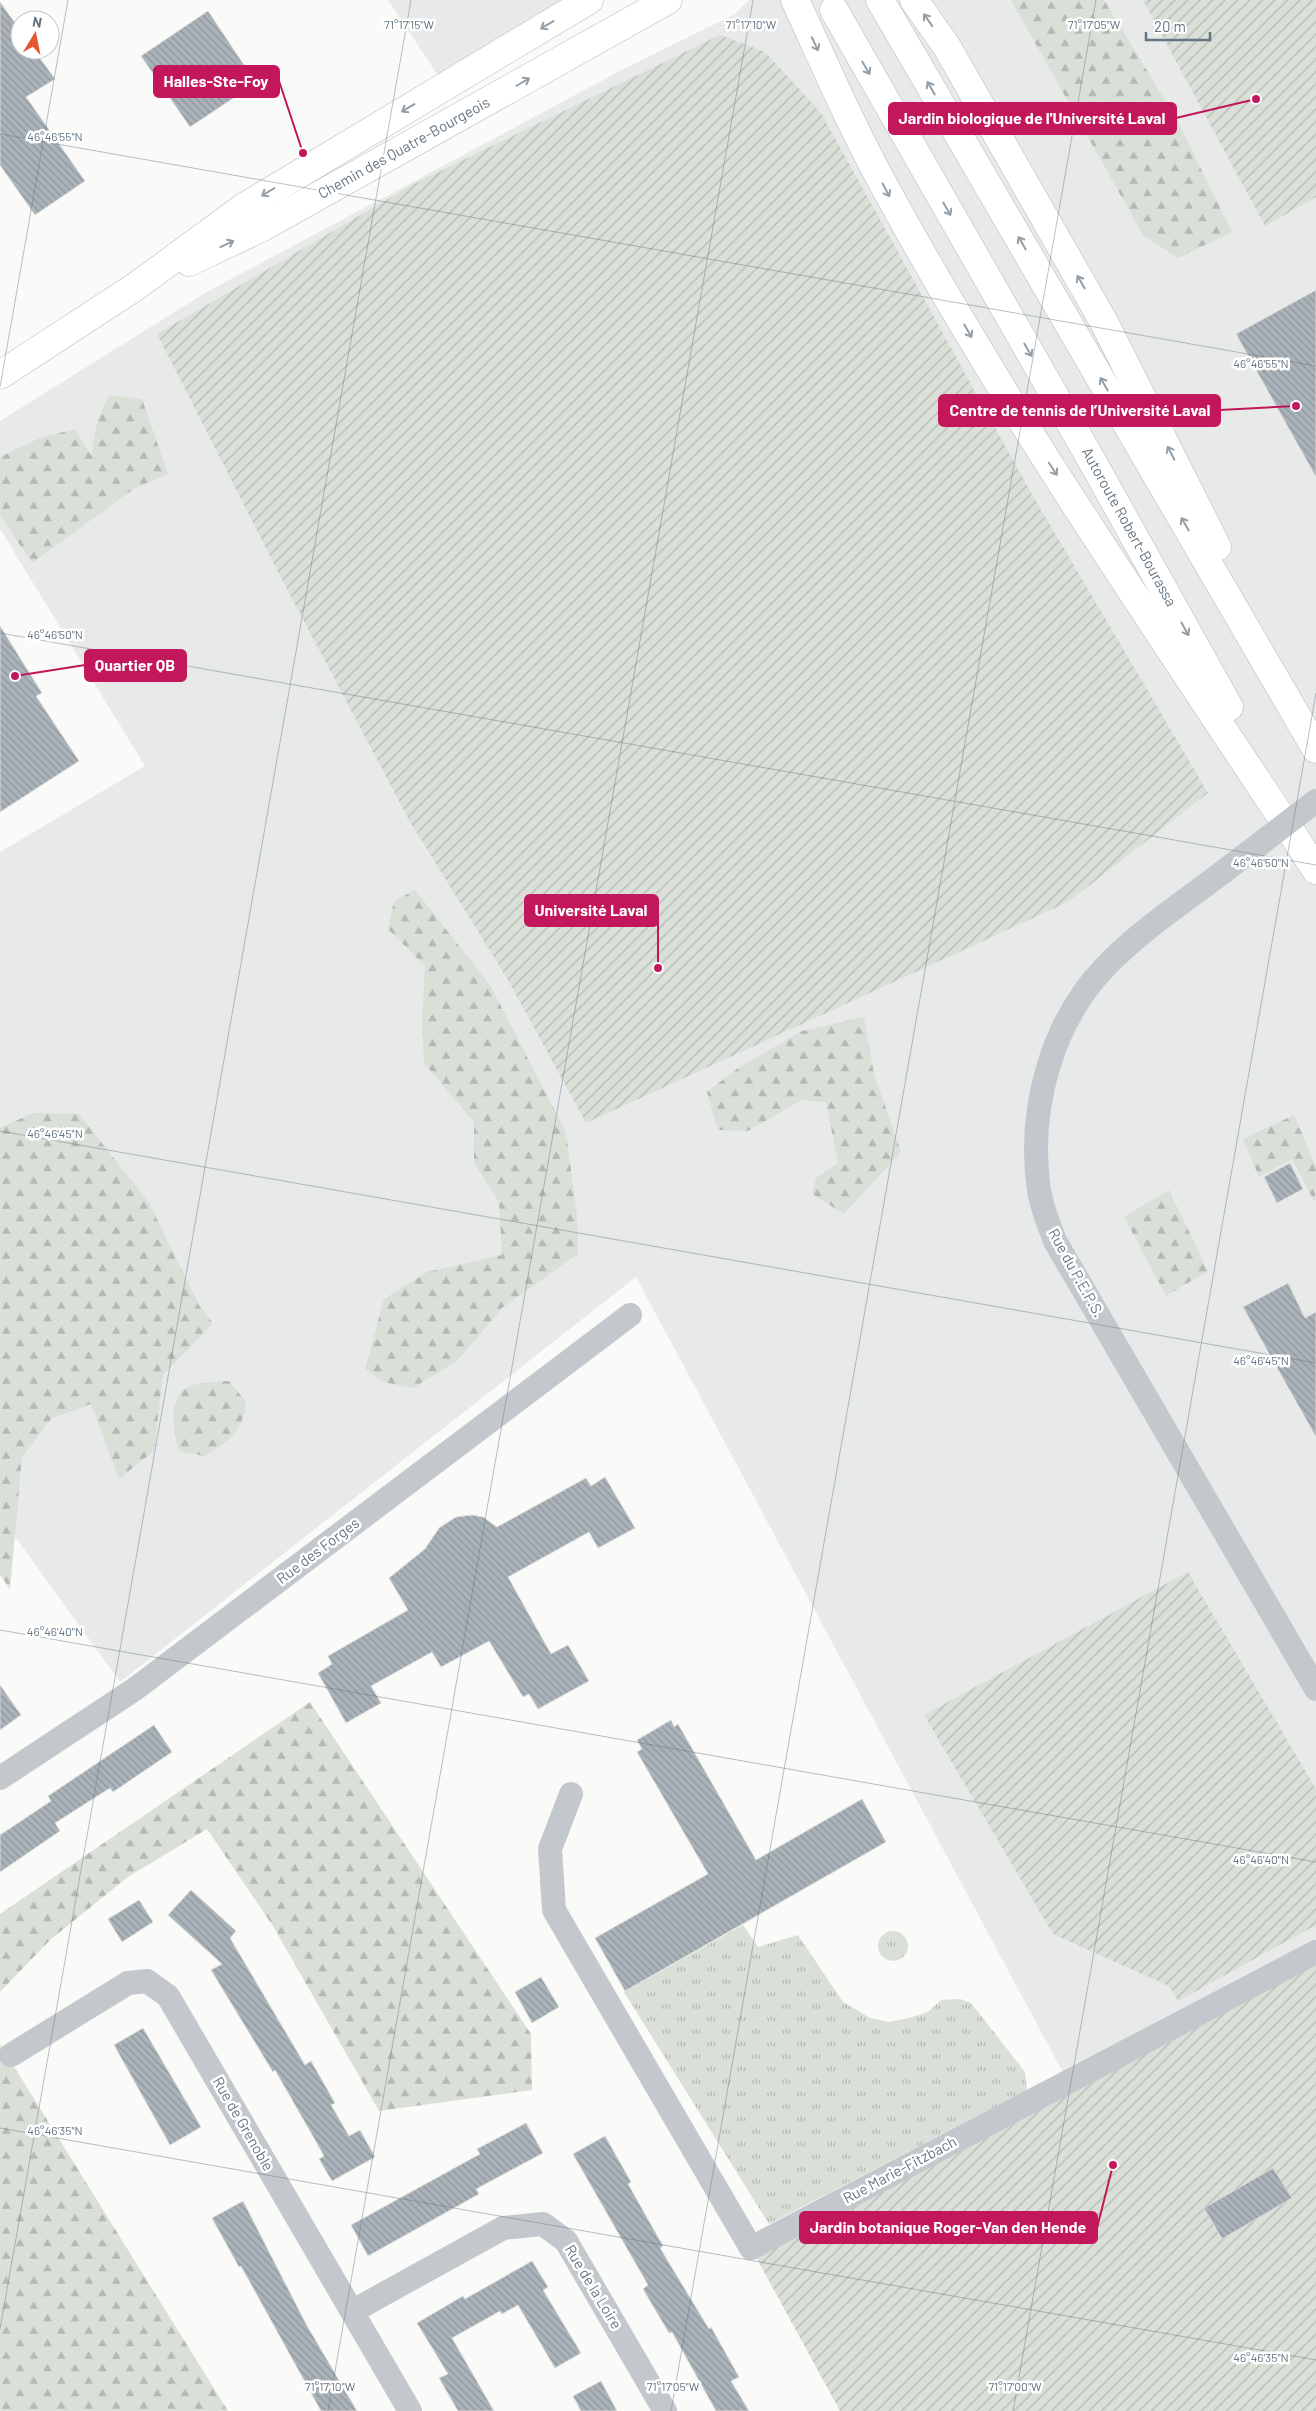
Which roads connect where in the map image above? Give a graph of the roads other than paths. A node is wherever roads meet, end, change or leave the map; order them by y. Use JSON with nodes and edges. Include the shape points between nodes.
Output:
{"nodes":[{"id":1,"x":589,"y":0,"type":"edge"},
{"id":2,"x":668,"y":0,"type":"edge"},
{"id":3,"x":794,"y":0,"type":"edge"},
{"id":4,"x":880,"y":0,"type":"edge"},
{"id":5,"x":914,"y":0,"type":"edge"},
{"id":6,"x":834,"y":10,"type":"dead end"},
{"id":7,"x":135,"y":287,"type":"junction"},
{"id":8,"x":0,"y":375,"type":"edge"},
{"id":9,"x":1298,"y":718,"type":"junction"},
{"id":10,"x":1316,"y":749,"type":"edge"},
{"id":11,"x":1316,"y":801,"type":"edge"},
{"id":12,"x":1316,"y":863,"type":"edge"},
{"id":13,"x":1316,"y":870,"type":"edge"},
{"id":14,"x":630,"y":1315,"type":"dead end"},
{"id":15,"x":1316,"y":1689,"type":"edge"},
{"id":16,"x":0,"y":1778,"type":"edge"},
{"id":17,"x":571,"y":1794,"type":"dead end"},
{"id":18,"x":1316,"y":1952,"type":"edge"},
{"id":19,"x":11,"y":2055,"type":"dead end"},
{"id":20,"x":353,"y":2311,"type":"junction"},
{"id":21,"x":410,"y":2411,"type":"edge"},
{"id":22,"x":665,"y":2411,"type":"edge"}],
"edges":[{"from":1,"to":7,"type":"main road","name":"Chemin des Quatre-Bourgeois","one_way":true,"via":[[244,207]]},
{"from":7,"to":2,"type":"main road","name":"Chemin des Quatre-Bourgeois","one_way":true,"via":[[261,228]]},
{"from":3,"to":13,"type":"main road","one_way":true,"via":[[888,194],[1015,411]]},
{"from":9,"to":4,"type":"main road","one_way":true},
{"from":9,"to":5,"type":"main road","one_way":true,"via":[[1204,519],[1105,324],[947,47]]},
{"from":6,"to":12,"type":"main road","name":"Autoroute Robert-Bourassa","one_way":true,"via":[[1092,461]]},
{"from":7,"to":8,"type":"main road","name":"Chemin des Quatre-Bourgeois"},
{"from":9,"to":10,"type":"main road"},
{"from":11,"to":15,"type":"street","name":"Rue du P.E.P.S.","bridge":true,"via":[[1107,965],[1074,1007],[1058,1036],[1041,1096],[1037,1124],[1038,1184],[1044,1212],[1056,1241]]},
{"from":14,"to":16,"type":"street","name":"Rue des Forges","via":[[135,1689]]},
{"from":17,"to":18,"type":"street","name":"Rue Marie-Fitzbach","via":[[550,1849],[554,1910],[751,2248]]},
{"from":19,"to":20,"type":"street","name":"Rue de Grenoble","via":[[128,1983],[147,1981],[168,1996]]},
{"from":20,"to":21,"type":"street","name":"Rue de Grenoble"},
{"from":20,"to":22,"type":"street","name":"Rue de la Loire","via":[[504,2228],[542,2224],[566,2241]]}]}
